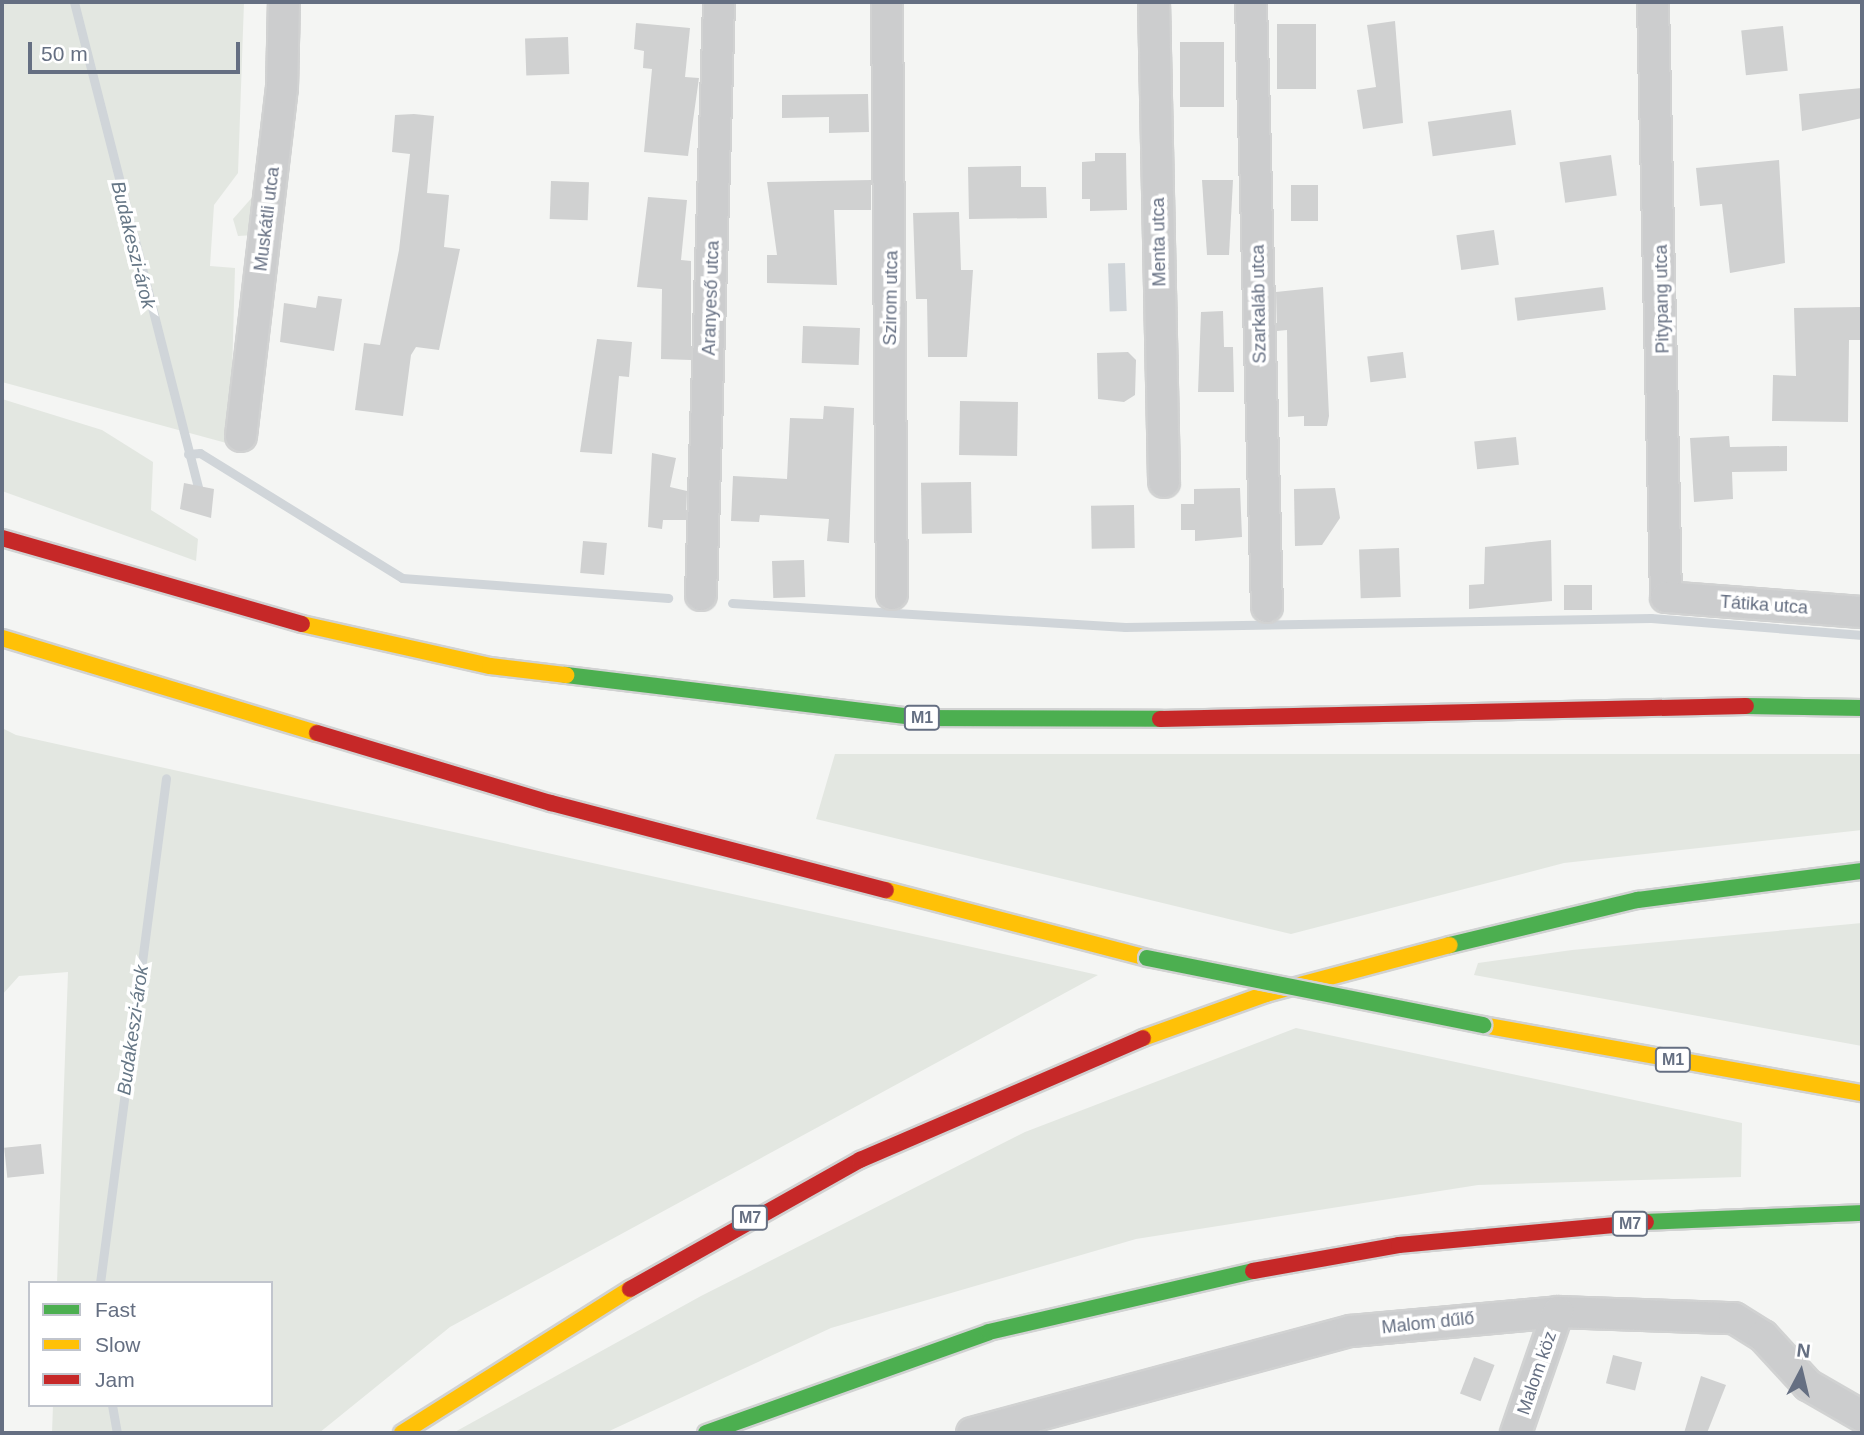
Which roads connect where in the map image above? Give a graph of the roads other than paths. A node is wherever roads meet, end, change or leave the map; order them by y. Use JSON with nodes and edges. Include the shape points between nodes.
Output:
{"nodes":[{"id":1,"x":284,"y":2,"type":"edge"},
{"id":2,"x":719,"y":2,"type":"edge"},
{"id":3,"x":887,"y":2,"type":"edge"},
{"id":4,"x":1154,"y":2,"type":"edge"},
{"id":5,"x":1251,"y":2,"type":"edge"},
{"id":6,"x":1653,"y":2,"type":"edge"},
{"id":7,"x":241,"y":436,"type":"dead end"},
{"id":8,"x":1164,"y":482,"type":"dead end"},
{"id":9,"x":2,"y":538,"type":"edge"},
{"id":10,"x":892,"y":594,"type":"dead end"},
{"id":11,"x":701,"y":595,"type":"dead end"},
{"id":12,"x":1666,"y":597,"type":"joint"},
{"id":13,"x":1266,"y":607,"type":"dead end"},
{"id":14,"x":1862,"y":612,"type":"edge"},
{"id":15,"x":2,"y":638,"type":"edge"},
{"id":16,"x":1862,"y":708,"type":"edge"},
{"id":17,"x":1862,"y":871,"type":"edge"},
{"id":18,"x":1862,"y":1093,"type":"edge"},
{"id":19,"x":1862,"y":1213,"type":"edge"},
{"id":20,"x":1558,"y":1312,"type":"junction"},
{"id":21,"x":1862,"y":1416,"type":"edge"},
{"id":22,"x":402,"y":1433,"type":"edge"},
{"id":23,"x":706,"y":1433,"type":"edge"},
{"id":24,"x":972,"y":1433,"type":"edge"},
{"id":25,"x":1516,"y":1433,"type":"edge"}],
"edges":[{"from":1,"to":7,"type":"street","name":"Muskátli utca","via":[[282,88]]},
{"from":2,"to":11,"type":"street","name":"Aranyeső utca"},
{"from":3,"to":10,"type":"street","name":"Szirom utca"},
{"from":4,"to":8,"type":"street","name":"Menta utca"},
{"from":5,"to":13,"type":"street","name":"Szarkaláb utca"},
{"from":6,"to":12,"type":"street","name":"Pitypang utca"},
{"from":9,"to":16,"type":"highway","number":"M1","via":[[335,633],[490,666],[920,718],[1257,719],[1711,705]]},
{"from":12,"to":14,"type":"street","name":"Tátika utca"},
{"from":15,"to":18,"type":"highway","number":"M1","bridge":true,"via":[[551,803],[1147,958]]},
{"from":17,"to":22,"type":"highway","number":"M7","via":[[1638,900],[1485,935],[1266,994],[1121,1046],[885,1148],[744,1220],[517,1356]]},
{"from":19,"to":23,"type":"highway","number":"M7","via":[[1670,1220],[1399,1245],[1195,1281],[989,1332]]},
{"from":20,"to":21,"type":"street","name":"Malom dűlő","via":[[1734,1318],[1763,1336],[1808,1385]]},
{"from":20,"to":24,"type":"street","name":"Malom dűlő","via":[[1352,1331]]},
{"from":20,"to":25,"type":"street","name":"Malom köz"}]}
